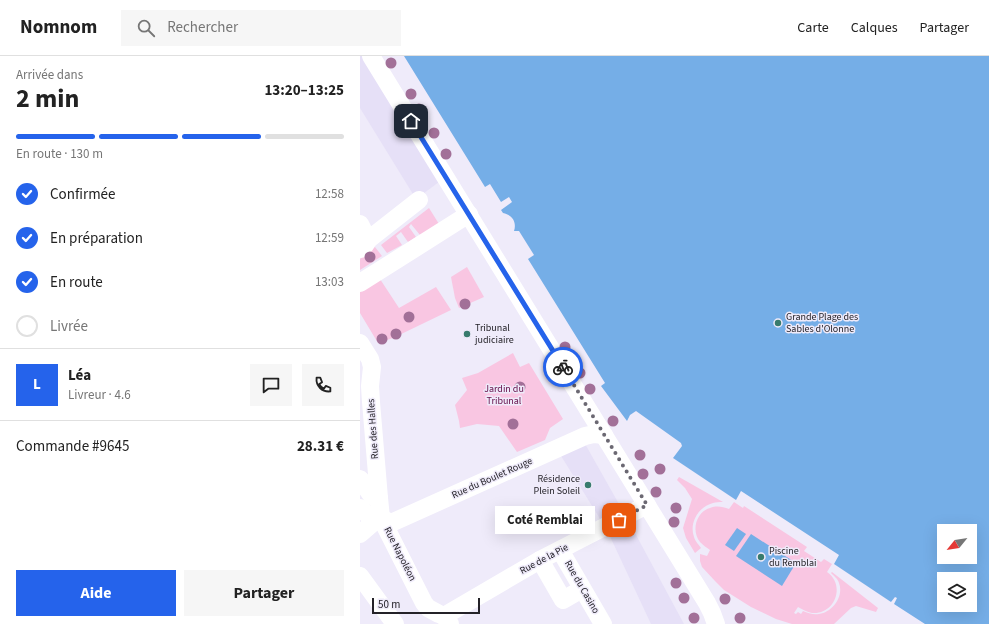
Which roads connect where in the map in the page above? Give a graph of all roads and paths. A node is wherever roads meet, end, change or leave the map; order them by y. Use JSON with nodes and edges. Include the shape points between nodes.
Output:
{"nodes":[{"id":1,"x":371,"y":56,"type":"edge"},
{"id":2,"x":418,"y":200,"type":"dead end"},
{"id":3,"x":469,"y":214,"type":"junction"},
{"id":4,"x":360,"y":224,"type":"edge"},
{"id":5,"x":364,"y":245,"type":"edge"},
{"id":6,"x":360,"y":283,"type":"edge"},
{"id":7,"x":360,"y":343,"type":"edge"},
{"id":8,"x":365,"y":389,"type":"edge"},
{"id":9,"x":604,"y":434,"type":"junction"},
{"id":10,"x":360,"y":479,"type":"edge"},
{"id":11,"x":379,"y":498,"type":"junction"},
{"id":12,"x":647,"y":505,"type":"junction"},
{"id":13,"x":360,"y":508,"type":"edge"},
{"id":14,"x":378,"y":519,"type":"junction"},
{"id":15,"x":360,"y":534,"type":"edge"},
{"id":16,"x":560,"y":550,"type":"junction"},
{"id":17,"x":540,"y":560,"type":"junction"},
{"id":18,"x":360,"y":576,"type":"edge"},
{"id":19,"x":582,"y":589,"type":"junction"},
{"id":20,"x":365,"y":595,"type":"edge"},
{"id":21,"x":440,"y":619,"type":"edge"},
{"id":22,"x":716,"y":623,"type":"edge"},
{"id":23,"x":395,"y":624,"type":"edge"},
{"id":24,"x":603,"y":624,"type":"edge"}],
"edges":[{"from":1,"to":3,"type":"street"},
{"from":2,"to":5,"type":"street"},
{"from":3,"to":6,"type":"street"},
{"from":3,"to":9,"type":"street"},
{"from":4,"to":5,"type":"street"},
{"from":7,"to":8,"type":"street","name":"Rue des Halles","via":[[372,367]]},
{"from":8,"to":11,"type":"street","name":"Rue des Halles","via":[[371,402]]},
{"from":9,"to":12,"type":"street"},
{"from":9,"to":14,"type":"street","name":"Rue du Boulet Rouge","via":[[585,436],[392,523]]},
{"from":10,"to":11,"type":"street","via":[[372,496]]},
{"from":11,"to":14,"type":"street","name":"Rue des Halles"},
{"from":12,"to":16,"type":"street","name":"Rue de la Pie"},
{"from":12,"to":22,"type":"street","via":[[707,603]]},
{"from":13,"to":14,"type":"street"},
{"from":14,"to":15,"type":"street"},
{"from":14,"to":21,"type":"street","name":"Rue Napoléon","via":[[424,603]]},
{"from":16,"to":17,"type":"street","name":"Rue de la Pie"},
{"from":16,"to":19,"type":"street","name":"Rue du Casino"},
{"from":17,"to":19,"type":"street","via":[[562,600]]},
{"from":17,"to":21,"type":"street","name":"Rue de la Pie"},
{"from":18,"to":20,"type":"street"},
{"from":19,"to":24,"type":"street","name":"Rue du Casino"},
{"from":20,"to":23,"type":"street"}]}
